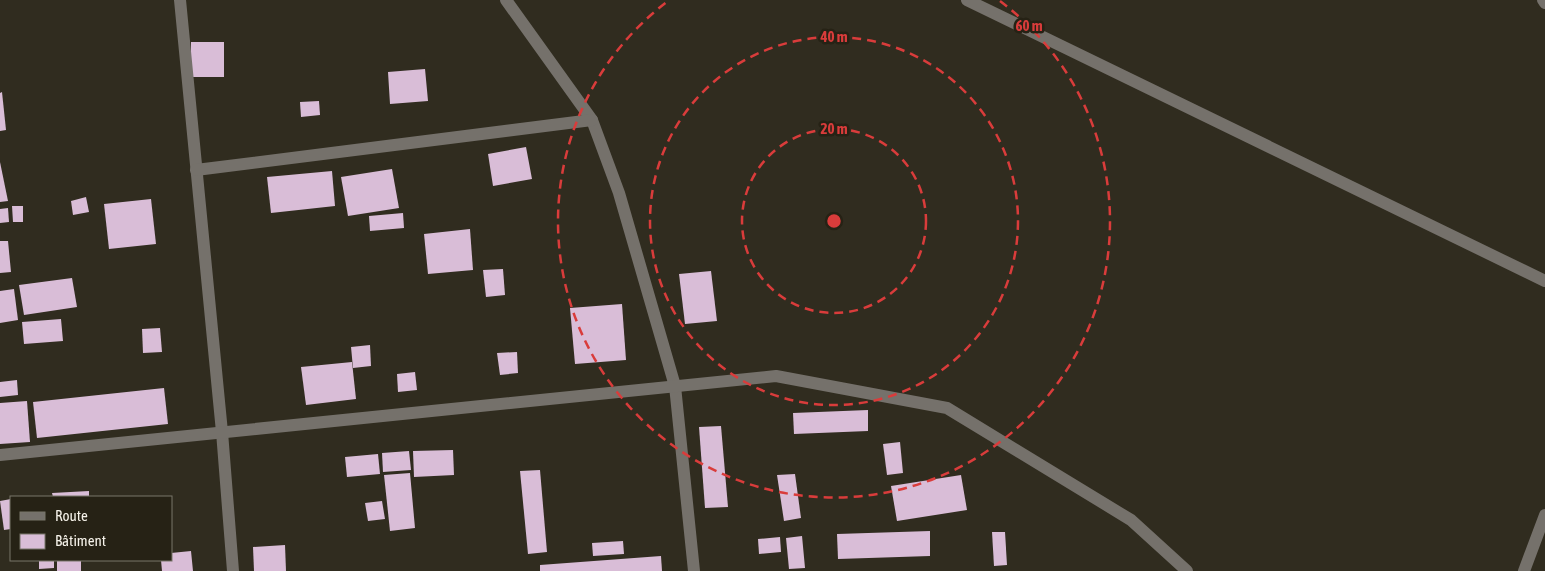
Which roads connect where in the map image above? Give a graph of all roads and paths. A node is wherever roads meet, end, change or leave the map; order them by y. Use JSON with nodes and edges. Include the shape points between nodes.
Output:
{"nodes":[{"id":1,"x":180,"y":0,"type":"edge"},
{"id":2,"x":506,"y":0,"type":"edge"},
{"id":3,"x":967,"y":0,"type":"edge"},
{"id":4,"x":592,"y":120,"type":"junction"},
{"id":5,"x":196,"y":170,"type":"junction"},
{"id":6,"x":1545,"y":280,"type":"edge"},
{"id":7,"x":674,"y":386,"type":"junction"},
{"id":8,"x":222,"y":432,"type":"junction"},
{"id":9,"x":0,"y":455,"type":"edge"},
{"id":10,"x":1545,"y":515,"type":"edge"},
{"id":11,"x":233,"y":571,"type":"edge"},
{"id":12,"x":694,"y":571,"type":"edge"},
{"id":13,"x":1187,"y":571,"type":"edge"},
{"id":14,"x":1524,"y":571,"type":"edge"}],
"edges":[{"from":1,"to":5,"type":"street"},
{"from":2,"to":4,"type":"street"},
{"from":3,"to":6,"type":"street"},
{"from":4,"to":5,"type":"street"},
{"from":4,"to":7,"type":"street","via":[[619,193]]},
{"from":5,"to":8,"type":"street"},
{"from":7,"to":8,"type":"street"},
{"from":7,"to":12,"type":"street"},
{"from":7,"to":13,"type":"street","via":[[776,376],[947,408],[1132,520]]},
{"from":8,"to":9,"type":"street"},
{"from":8,"to":11,"type":"street"},
{"from":10,"to":14,"type":"street"}]}
